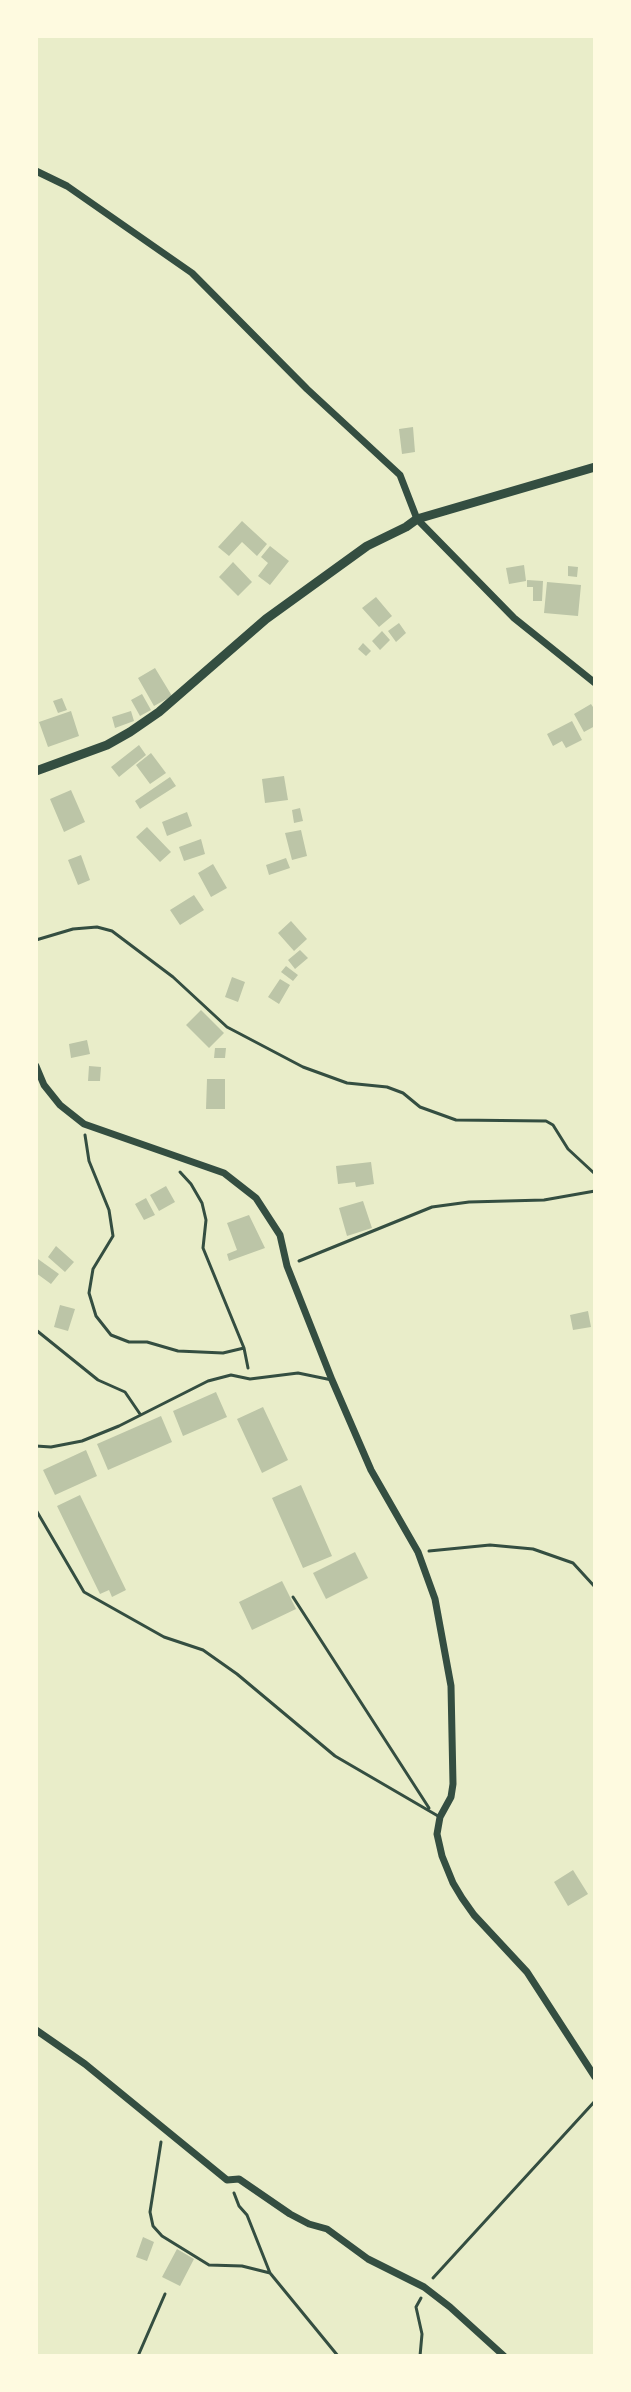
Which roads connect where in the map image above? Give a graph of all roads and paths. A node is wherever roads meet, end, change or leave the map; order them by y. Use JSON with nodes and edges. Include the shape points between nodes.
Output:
{"nodes":[{"id":1,"x":36,"y":171,"type":"edge"},
{"id":2,"x":595,"y":467,"type":"edge"},
{"id":3,"x":417,"y":519,"type":"junction"},
{"id":4,"x":595,"y":683,"type":"edge"},
{"id":5,"x":36,"y":771,"type":"edge"},
{"id":6,"x":36,"y":940,"type":"edge"},
{"id":7,"x":36,"y":1066,"type":"edge"},
{"id":8,"x":84,"y":1124,"type":"junction"},
{"id":9,"x":161,"y":1152,"type":"junction"},
{"id":10,"x":595,"y":1174,"type":"edge"},
{"id":11,"x":595,"y":1191,"type":"edge"},
{"id":12,"x":287,"y":1266,"type":"junction"},
{"id":13,"x":36,"y":1330,"type":"edge"},
{"id":14,"x":244,"y":1348,"type":"junction"},
{"id":15,"x":250,"y":1379,"type":"junction"},
{"id":16,"x":332,"y":1380,"type":"junction"},
{"id":17,"x":140,"y":1414,"type":"junction"},
{"id":18,"x":36,"y":1446,"type":"edge"},
{"id":19,"x":36,"y":1510,"type":"edge"},
{"id":20,"x":418,"y":1552,"type":"junction"},
{"id":21,"x":595,"y":1587,"type":"edge"},
{"id":22,"x":293,"y":1597,"type":"dead end"},
{"id":23,"x":431,"y":1811,"type":"junction"},
{"id":24,"x":440,"y":1817,"type":"junction"},
{"id":25,"x":36,"y":2030,"type":"edge"},
{"id":26,"x":595,"y":2077,"type":"edge"},
{"id":27,"x":595,"y":2101,"type":"edge"},
{"id":28,"x":164,"y":2128,"type":"junction"},
{"id":29,"x":227,"y":2180,"type":"junction"},
{"id":30,"x":270,"y":2273,"type":"junction"},
{"id":31,"x":424,"y":2287,"type":"junction"},
{"id":32,"x":165,"y":2294,"type":"dead end"},
{"id":33,"x":138,"y":2356,"type":"edge"},
{"id":34,"x":338,"y":2356,"type":"edge"},
{"id":35,"x":420,"y":2356,"type":"edge"},
{"id":36,"x":504,"y":2356,"type":"edge"}],
"edges":[{"from":1,"to":3,"type":"street","via":[[67,186],[192,273],[400,475]]},
{"from":2,"to":3,"type":"street"},
{"from":3,"to":4,"type":"street","via":[[514,618]]},
{"from":3,"to":5,"type":"street","via":[[321,577],[130,732]]},
{"from":6,"to":10,"type":"path","via":[[73,929],[112,931],[227,1027],[303,1067],[347,1083],[387,1087],[456,1120],[546,1121]]},
{"from":7,"to":8,"type":"street","via":[[60,1105]]},
{"from":8,"to":9,"type":"street"},
{"from":8,"to":14,"type":"path","via":[[89,1161],[109,1210],[113,1236],[93,1269],[89,1293],[96,1316],[111,1335],[129,1342],[178,1351],[223,1353]]},
{"from":9,"to":12,"type":"street","via":[[224,1173],[256,1198],[280,1235]]},
{"from":9,"to":14,"type":"path","via":[[202,1203],[203,1248]]},
{"from":11,"to":12,"type":"path","via":[[432,1207]]},
{"from":12,"to":16,"type":"street"},
{"from":13,"to":17,"type":"lane","via":[[98,1380],[125,1392]]},
{"from":14,"to":15,"type":"path"},
{"from":15,"to":16,"type":"lane","via":[[298,1373]]},
{"from":15,"to":17,"type":"lane","via":[[231,1375],[208,1381]]},
{"from":16,"to":20,"type":"street","via":[[371,1470]]},
{"from":17,"to":18,"type":"lane","via":[[82,1441]]},
{"from":19,"to":23,"type":"lane","via":[[84,1592],[164,1637],[203,1650],[335,1756]]},
{"from":20,"to":21,"type":"path","via":[[490,1545],[533,1549],[573,1563]]},
{"from":20,"to":24,"type":"street","via":[[435,1599],[451,1686],[453,1784]]},
{"from":22,"to":23,"type":"lane"},
{"from":23,"to":24,"type":"lane"},
{"from":24,"to":26,"type":"street","via":[[439,1846],[453,1883],[474,1915],[527,1972]]},
{"from":25,"to":28,"type":"street"},
{"from":27,"to":31,"type":"path"},
{"from":28,"to":29,"type":"street"},
{"from":28,"to":30,"type":"path","via":[[150,2212],[153,2226],[209,2265]]},
{"from":29,"to":30,"type":"path"},
{"from":29,"to":31,"type":"street","via":[[239,2179],[290,2214],[327,2229],[368,2259]]},
{"from":30,"to":34,"type":"path"},
{"from":31,"to":35,"type":"path","via":[[416,2307]]},
{"from":31,"to":36,"type":"street"},
{"from":32,"to":33,"type":"path"}]}
